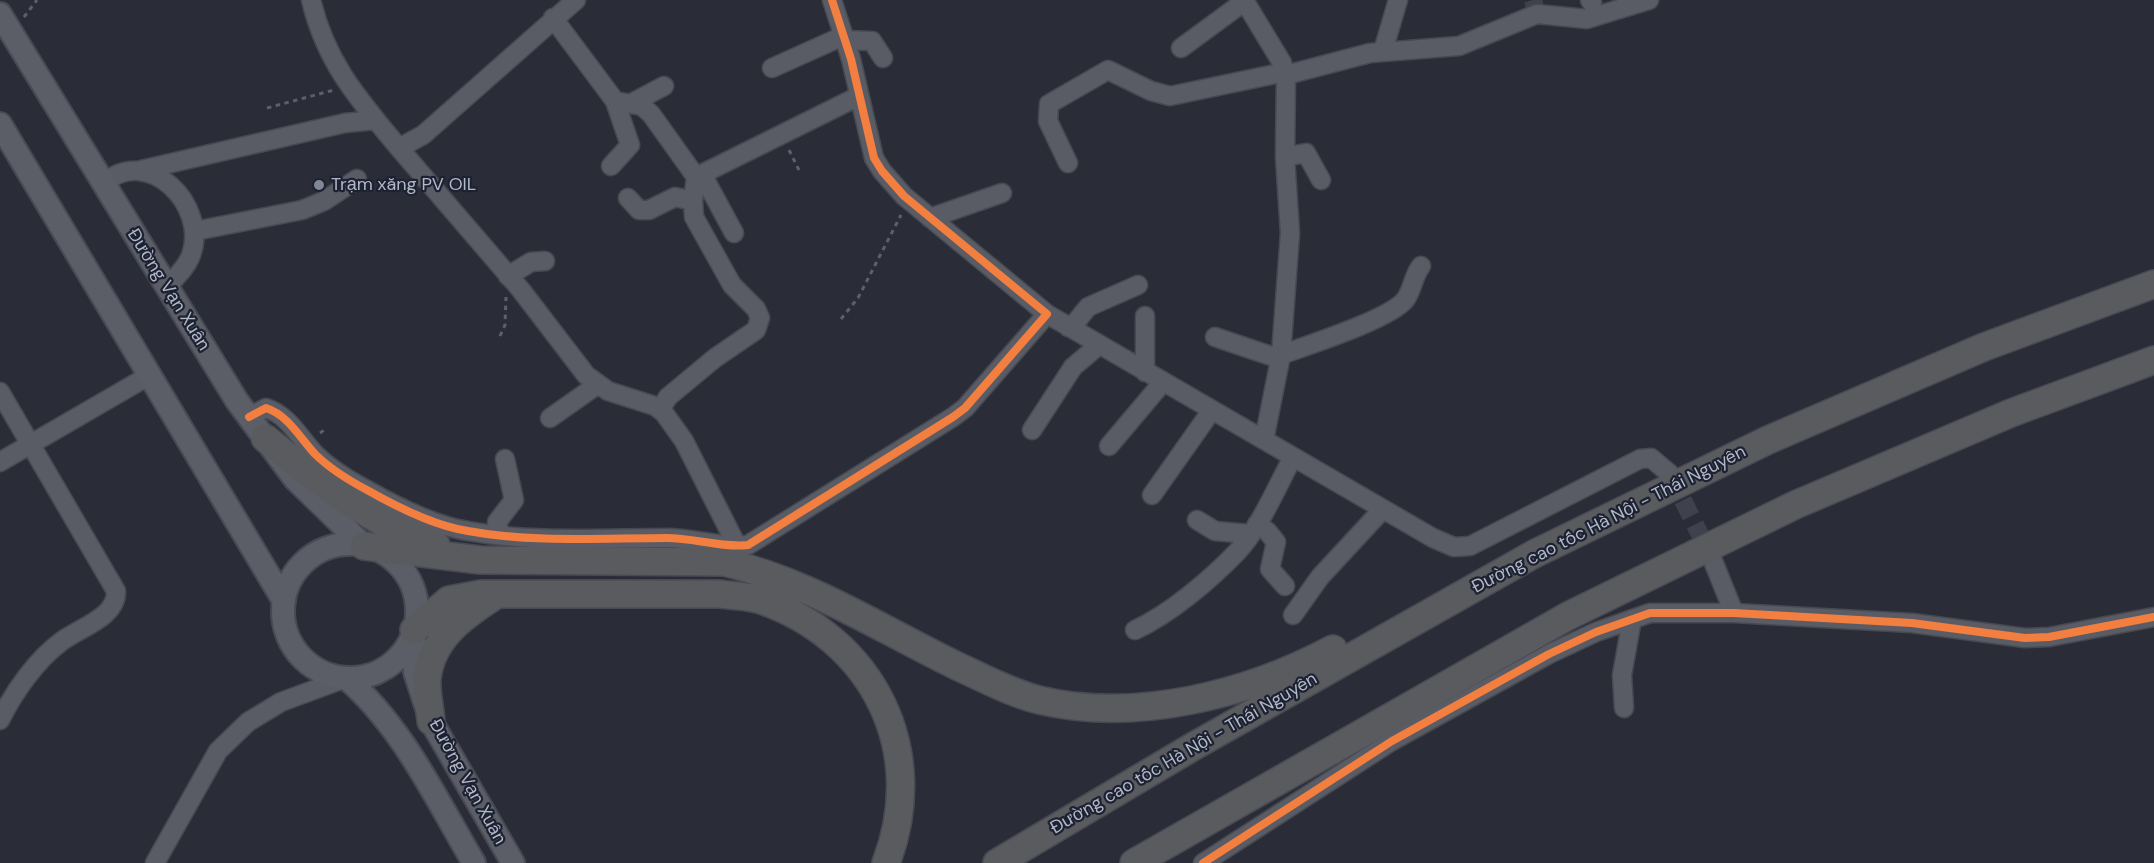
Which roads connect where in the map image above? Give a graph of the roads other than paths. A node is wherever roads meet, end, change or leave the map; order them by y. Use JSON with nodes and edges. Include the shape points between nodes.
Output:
{"nodes":[{"id":1,"x":311,"y":0,"type":"edge"},
{"id":2,"x":576,"y":0,"type":"edge"},
{"id":3,"x":832,"y":0,"type":"edge"},
{"id":4,"x":1245,"y":0,"type":"edge"},
{"id":5,"x":1398,"y":0,"type":"edge"},
{"id":6,"x":1646,"y":0,"type":"edge"},
{"id":7,"x":1593,"y":7,"type":"edge"},
{"id":8,"x":0,"y":14,"type":"edge"},
{"id":9,"x":553,"y":18,"type":"junction"},
{"id":10,"x":844,"y":38,"type":"junction"},
{"id":11,"x":1181,"y":48,"type":"dead end"},
{"id":12,"x":1383,"y":51,"type":"junction"},
{"id":13,"x":883,"y":58,"type":"dead end"},
{"id":14,"x":772,"y":68,"type":"dead end"},
{"id":15,"x":1285,"y":73,"type":"junction"},
{"id":16,"x":664,"y":86,"type":"dead end"},
{"id":17,"x":859,"y":96,"type":"junction"},
{"id":18,"x":623,"y":102,"type":"junction"},
{"id":19,"x":376,"y":120,"type":"junction"},
{"id":20,"x":1,"y":128,"type":"edge"},
{"id":21,"x":399,"y":148,"type":"junction"},
{"id":22,"x":1285,"y":157,"type":"junction"},
{"id":23,"x":1068,"y":162,"type":"dead end"},
{"id":24,"x":611,"y":166,"type":"dead end"},
{"id":25,"x":141,"y":170,"type":"junction"},
{"id":26,"x":699,"y":176,"type":"junction"},
{"id":27,"x":357,"y":179,"type":"dead end"},
{"id":28,"x":1321,"y":180,"type":"dead end"},
{"id":29,"x":103,"y":184,"type":"junction"},
{"id":30,"x":1002,"y":194,"type":"dead end"},
{"id":31,"x":628,"y":198,"type":"dead end"},
{"id":32,"x":693,"y":201,"type":"junction"},
{"id":33,"x":930,"y":218,"type":"junction"},
{"id":34,"x":195,"y":231,"type":"junction"},
{"id":35,"x":734,"y":233,"type":"dead end"},
{"id":36,"x":545,"y":261,"type":"dead end"},
{"id":37,"x":1421,"y":267,"type":"dead end"},
{"id":38,"x":511,"y":279,"type":"junction"},
{"id":39,"x":2154,"y":284,"type":"edge"},
{"id":40,"x":1138,"y":285,"type":"dead end"},
{"id":41,"x":166,"y":288,"type":"junction"},
{"id":42,"x":1047,"y":314,"type":"junction"},
{"id":43,"x":1145,"y":316,"type":"dead end"},
{"id":44,"x":1068,"y":327,"type":"junction"},
{"id":45,"x":1215,"y":337,"type":"dead end"},
{"id":46,"x":1099,"y":345,"type":"junction"},
{"id":47,"x":1280,"y":357,"type":"junction"},
{"id":48,"x":2154,"y":360,"type":"edge"},
{"id":49,"x":1145,"y":372,"type":"junction"},
{"id":50,"x":150,"y":375,"type":"junction"},
{"id":51,"x":1163,"y":382,"type":"junction"},
{"id":52,"x":597,"y":385,"type":"junction"},
{"id":53,"x":0,"y":392,"type":"edge"},
{"id":54,"x":660,"y":410,"type":"junction"},
{"id":55,"x":1212,"y":410,"type":"junction"},
{"id":56,"x":249,"y":417,"type":"junction"},
{"id":57,"x":550,"y":418,"type":"dead end"},
{"id":58,"x":1032,"y":430,"type":"dead end"},
{"id":59,"x":265,"y":438,"type":"junction"},
{"id":60,"x":1264,"y":440,"type":"junction"},
{"id":61,"x":31,"y":444,"type":"junction"},
{"id":62,"x":1109,"y":446,"type":"dead end"},
{"id":63,"x":1293,"y":457,"type":"junction"},
{"id":64,"x":505,"y":459,"type":"dead end"},
{"id":65,"x":0,"y":462,"type":"edge"},
{"id":66,"x":1670,"y":474,"type":"tunnel mouth"},
{"id":67,"x":1152,"y":495,"type":"dead end"},
{"id":68,"x":1383,"y":509,"type":"junction"},
{"id":69,"x":1197,"y":520,"type":"dead end"},
{"id":70,"x":1253,"y":529,"type":"junction"},
{"id":71,"x":500,"y":535,"type":"junction"},
{"id":72,"x":364,"y":546,"type":"junction"},
{"id":73,"x":736,"y":546,"type":"junction"},
{"id":74,"x":1534,"y":554,"type":"junction"},
{"id":75,"x":480,"y":560,"type":"junction"},
{"id":76,"x":1713,"y":561,"type":"tunnel mouth"},
{"id":77,"x":1285,"y":586,"type":"dead end"},
{"id":78,"x":499,"y":594,"type":"junction"},
{"id":79,"x":284,"y":601,"type":"junction"},
{"id":80,"x":1734,"y":613,"type":"junction"},
{"id":81,"x":1293,"y":615,"type":"dead end"},
{"id":82,"x":2154,"y":618,"type":"edge"},
{"id":83,"x":1632,"y":619,"type":"junction"},
{"id":84,"x":414,"y":630,"type":"junction"},
{"id":85,"x":1135,"y":630,"type":"dead end"},
{"id":86,"x":346,"y":678,"type":"junction"},
{"id":87,"x":1624,"y":708,"type":"dead end"},
{"id":88,"x":0,"y":720,"type":"edge"},
{"id":89,"x":431,"y":721,"type":"junction"},
{"id":90,"x":1194,"y":828,"type":"junction"},
{"id":91,"x":155,"y":863,"type":"edge"},
{"id":92,"x":474,"y":863,"type":"edge"},
{"id":93,"x":513,"y":863,"type":"edge"},
{"id":94,"x":886,"y":863,"type":"edge"},
{"id":95,"x":997,"y":863,"type":"edge"},
{"id":96,"x":1134,"y":863,"type":"edge"},
{"id":97,"x":1151,"y":863,"type":"edge"},
{"id":98,"x":1203,"y":863,"type":"edge"}],
"edges":[{"from":1,"to":19,"type":"street","via":[[325,44],[347,86]]},
{"from":2,"to":9,"type":"street"},
{"from":3,"to":10,"type":"street"},
{"from":4,"to":11,"type":"street"},
{"from":4,"to":15,"type":"street"},
{"from":5,"to":12,"type":"street"},
{"from":6,"to":7,"type":"street"},
{"from":7,"to":12,"type":"street","via":[[1536,11],[1459,46]]},
{"from":8,"to":29,"type":"main road","name":"Đường Vạn Xuân"},
{"from":9,"to":18,"type":"street"},
{"from":9,"to":21,"type":"street","via":[[423,135]]},
{"from":10,"to":13,"type":"street","via":[[873,41]]},
{"from":10,"to":14,"type":"street"},
{"from":10,"to":17,"type":"street"},
{"from":12,"to":15,"type":"street"},
{"from":15,"to":22,"type":"street"},
{"from":15,"to":23,"type":"street","via":[[1170,96],[1108,70],[1049,104],[1048,121]]},
{"from":16,"to":18,"type":"street"},
{"from":17,"to":26,"type":"street"},
{"from":17,"to":33,"type":"street","via":[[874,158],[882,171]]},
{"from":18,"to":24,"type":"street","via":[[630,146]]},
{"from":18,"to":26,"type":"street","via":[[642,106],[651,114]]},
{"from":19,"to":21,"type":"street"},
{"from":19,"to":25,"type":"street","via":[[345,123]]},
{"from":20,"to":50,"type":"main road"},
{"from":21,"to":38,"type":"street"},
{"from":22,"to":28,"type":"street","via":[[1306,153]]},
{"from":22,"to":47,"type":"street","via":[[1290,232]]},
{"from":25,"to":29,"type":"street","via":[[124,172]]},
{"from":25,"to":34,"type":"street","via":[[163,178],[177,192],[189,208]]},
{"from":26,"to":32,"type":"street"},
{"from":26,"to":35,"type":"street"},
{"from":27,"to":34,"type":"street","via":[[302,210]]},
{"from":29,"to":41,"type":"main road","name":"Đường Vạn Xuân"},
{"from":30,"to":33,"type":"street"},
{"from":31,"to":32,"type":"street","via":[[639,210],[649,210],[675,197]]},
{"from":32,"to":54,"type":"street","via":[[694,217],[703,237],[732,285],[756,309],[760,325],[691,377],[668,397]]},
{"from":33,"to":42,"type":"street"},
{"from":34,"to":41,"type":"street","via":[[191,256]]},
{"from":36,"to":38,"type":"street","via":[[531,262]]},
{"from":37,"to":47,"type":"street","via":[[1413,277],[1410,292],[1398,306],[1345,333]]},
{"from":38,"to":52,"type":"street"},
{"from":39,"to":74,"type":"highway","name":"Đường cao tốc Hà Nội - Thái Nguyên","via":[[1984,347],[1768,440]]},
{"from":40,"to":44,"type":"street","via":[[1088,307]]},
{"from":41,"to":56,"type":"main road","name":"Đường Vạn Xuân"},
{"from":42,"to":44,"type":"street"},
{"from":42,"to":73,"type":"street","via":[[959,413],[748,544]]},
{"from":43,"to":49,"type":"street"},
{"from":44,"to":46,"type":"street"},
{"from":45,"to":47,"type":"street"},
{"from":46,"to":49,"type":"street"},
{"from":46,"to":58,"type":"street","via":[[1073,367]]},
{"from":47,"to":60,"type":"street"},
{"from":48,"to":90,"type":"highway","via":[[2011,413],[1806,501],[1568,616]]},
{"from":49,"to":51,"type":"street"},
{"from":50,"to":61,"type":"street"},
{"from":50,"to":79,"type":"main road"},
{"from":51,"to":55,"type":"street"},
{"from":51,"to":62,"type":"street"},
{"from":52,"to":54,"type":"street"},
{"from":52,"to":57,"type":"street"},
{"from":53,"to":61,"type":"street"},
{"from":54,"to":73,"type":"street","via":[[684,441]]},
{"from":55,"to":60,"type":"street"},
{"from":55,"to":67,"type":"street"},
{"from":56,"to":59,"type":"main road","name":"Đường Vạn Xuân"},
{"from":56,"to":71,"type":"street","via":[[266,408],[272,410],[324,462],[367,490],[426,518],[466,531]]},
{"from":59,"to":72,"type":"main road","name":"Đường Vạn Xuân","via":[[295,479]]},
{"from":59,"to":75,"type":"highway","via":[[327,488],[371,516],[419,540]]},
{"from":60,"to":63,"type":"street"},
{"from":61,"to":65,"type":"street"},
{"from":61,"to":88,"type":"street","via":[[116,591],[116,602],[111,610],[60,642],[12,698]]},
{"from":63,"to":68,"type":"street"},
{"from":63,"to":70,"type":"street"},
{"from":64,"to":71,"type":"street","via":[[514,500],[497,522]]},
{"from":66,"to":68,"type":"street","via":[[1651,458],[1640,459],[1462,548],[1433,538]]},
{"from":68,"to":81,"type":"street","via":[[1320,577]]},
{"from":69,"to":70,"type":"street","via":[[1215,531]]},
{"from":70,"to":77,"type":"street","via":[[1267,531],[1276,542],[1270,569]]},
{"from":70,"to":85,"type":"street","via":[[1237,551],[1167,613]]},
{"from":71,"to":73,"type":"street","via":[[670,538]]},
{"from":72,"to":75,"type":"highway"},
{"from":72,"to":79,"type":"main road","via":[[343,544],[322,550],[304,562],[291,579]]},
{"from":72,"to":84,"type":"main road","via":[[384,554],[412,586],[417,607]]},
{"from":74,"to":75,"type":"highway","via":[[1426,598],[1315,658],[1251,683],[1206,696],[1125,709],[1038,699],[956,665],[803,587],[724,562]]},
{"from":74,"to":95,"type":"highway","name":"Đường cao tốc Hà Nội - Thái Nguyên","via":[[1194,746]]},
{"from":76,"to":80,"type":"street"},
{"from":78,"to":84,"type":"highway","via":[[449,600]]},
{"from":78,"to":89,"type":"highway","via":[[464,616],[433,654],[427,679]]},
{"from":78,"to":94,"type":"highway","via":[[720,594],[759,599],[821,632],[867,675],[896,739],[902,799]]},
{"from":79,"to":86,"type":"main road","via":[[283,622],[290,643],[304,661],[324,673]]},
{"from":80,"to":82,"type":"street","via":[[1912,623],[2025,638]]},
{"from":80,"to":83,"type":"street","via":[[1666,611]]},
{"from":83,"to":87,"type":"street","via":[[1622,675]]},
{"from":83,"to":98,"type":"street","via":[[1550,654],[1392,741]]},
{"from":84,"to":86,"type":"main road","via":[[404,650],[389,666],[368,676]]},
{"from":84,"to":89,"type":"main road","name":"Đường Vạn Xuân","via":[[415,672]]},
{"from":86,"to":91,"type":"street","via":[[281,702],[248,722],[218,751]]},
{"from":86,"to":92,"type":"main road","name":"Đường Vạn Xuân","via":[[369,698],[406,747]]},
{"from":89,"to":93,"type":"main road","name":"Đường Vạn Xuân"},
{"from":90,"to":96,"type":"highway"},
{"from":90,"to":97,"type":"highway"}]}
